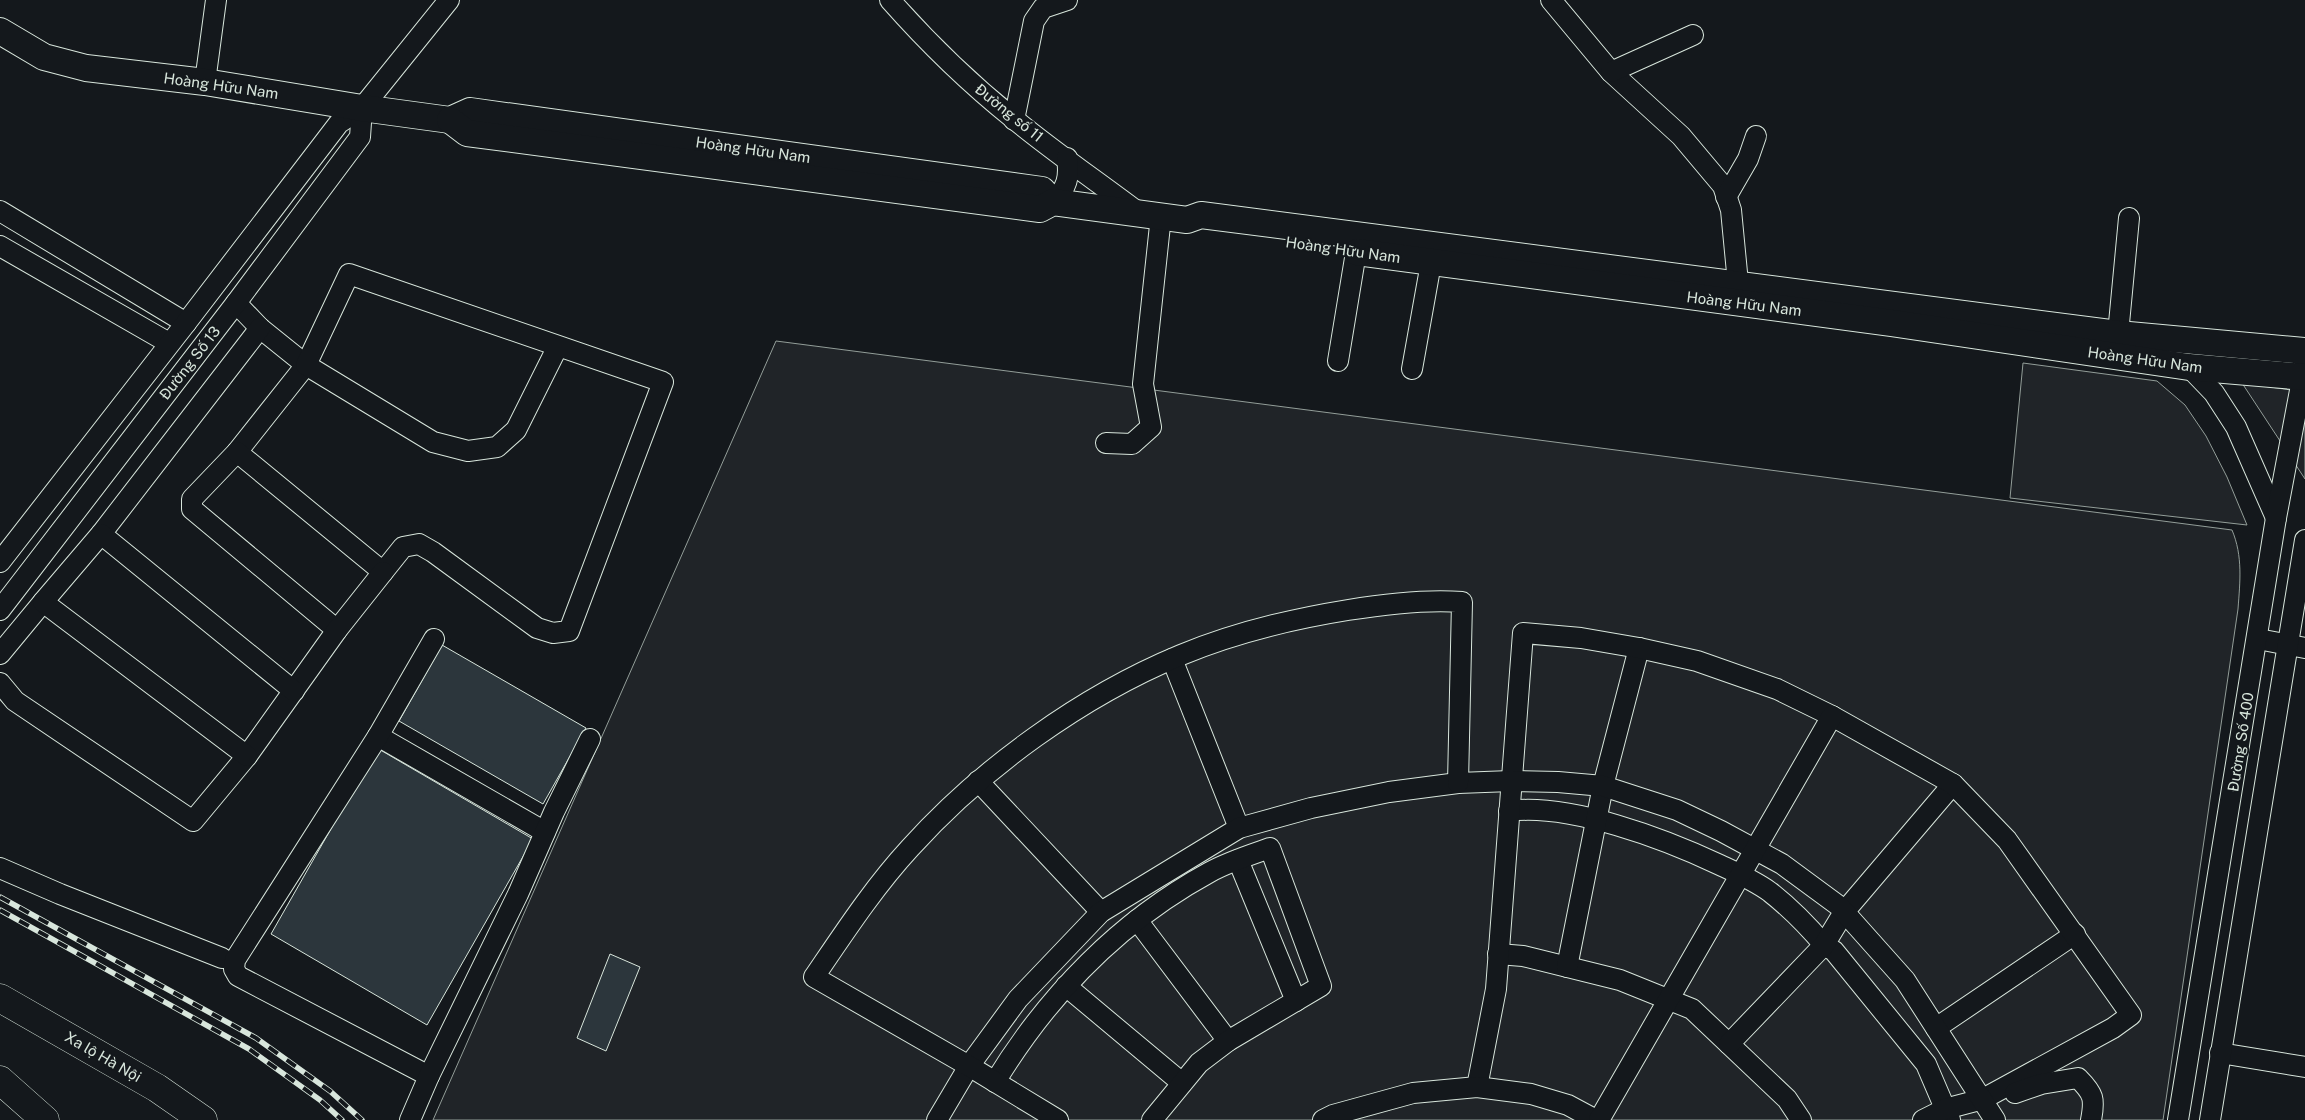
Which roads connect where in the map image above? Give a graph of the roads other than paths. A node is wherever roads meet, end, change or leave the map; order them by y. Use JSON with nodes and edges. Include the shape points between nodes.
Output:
{"nodes":[{"id":1,"x":216,"y":0,"type":"edge"},
{"id":2,"x":449,"y":0,"type":"edge"},
{"id":3,"x":890,"y":0,"type":"edge"},
{"id":4,"x":1067,"y":0,"type":"edge"},
{"id":5,"x":1551,"y":0,"type":"edge"},
{"id":6,"x":0,"y":31,"type":"edge"},
{"id":7,"x":1693,"y":35,"type":"dead end"},
{"id":8,"x":1611,"y":72,"type":"junction"},
{"id":9,"x":205,"y":82,"type":"junction"},
{"id":10,"x":362,"y":108,"type":"junction"},
{"id":11,"x":1014,"y":120,"type":"junction"},
{"id":12,"x":1756,"y":136,"type":"dead end"},
{"id":13,"x":1067,"y":158,"type":"junction"},
{"id":14,"x":1726,"y":197,"type":"junction"},
{"id":15,"x":1053,"y":202,"type":"junction"},
{"id":16,"x":0,"y":211,"type":"edge"},
{"id":17,"x":1150,"y":215,"type":"junction"},
{"id":18,"x":2129,"y":218,"type":"dead end"},
{"id":19,"x":1187,"y":220,"type":"junction"},
{"id":20,"x":0,"y":246,"type":"edge"},
{"id":21,"x":1356,"y":252,"type":"junction"},
{"id":22,"x":1431,"y":263,"type":"junction"},
{"id":23,"x":1737,"y":293,"type":"junction"},
{"id":24,"x":236,"y":303,"type":"junction"},
{"id":25,"x":186,"y":323,"type":"junction"},
{"id":26,"x":260,"y":328,"type":"junction"},
{"id":27,"x":2118,"y":334,"type":"junction"},
{"id":28,"x":169,"y":343,"type":"junction"},
{"id":29,"x":558,"y":346,"type":"junction"},
{"id":30,"x":2305,"y":351,"type":"edge"},
{"id":31,"x":1338,"y":361,"type":"dead end"},
{"id":32,"x":306,"y":365,"type":"junction"},
{"id":33,"x":2189,"y":367,"type":"junction"},
{"id":34,"x":1412,"y":369,"type":"dead end"},
{"id":35,"x":2304,"y":373,"type":"edge"},
{"id":36,"x":1106,"y":443,"type":"dead end"},
{"id":37,"x":237,"y":452,"type":"junction"},
{"id":38,"x":2276,"y":518,"type":"junction"},
{"id":39,"x":101,"y":534,"type":"junction"},
{"id":40,"x":2305,"y":540,"type":"edge"},
{"id":41,"x":0,"y":562,"type":"edge"},
{"id":42,"x":383,"y":572,"type":"junction"},
{"id":43,"x":2301,"y":588,"type":"edge"},
{"id":44,"x":43,"y":602,"type":"junction"},
{"id":45,"x":2,"y":604,"type":"edge"},
{"id":46,"x":338,"y":630,"type":"junction"},
{"id":47,"x":434,"y":639,"type":"dead end"},
{"id":48,"x":2258,"y":639,"type":"junction"},
{"id":49,"x":2296,"y":646,"type":"edge"},
{"id":50,"x":1639,"y":648,"type":"junction"},
{"id":51,"x":0,"y":654,"type":"edge"},
{"id":52,"x":1172,"y":659,"type":"junction"},
{"id":53,"x":0,"y":683,"type":"edge"},
{"id":54,"x":294,"y":691,"type":"junction"},
{"id":55,"x":1832,"y":716,"type":"junction"},
{"id":56,"x":378,"y":736,"type":"junction"},
{"id":57,"x":590,"y":739,"type":"dead end"},
{"id":58,"x":247,"y":756,"type":"junction"},
{"id":59,"x":978,"y":781,"type":"junction"},
{"id":60,"x":1511,"y":781,"type":"junction"},
{"id":61,"x":1458,"y":782,"type":"junction"},
{"id":62,"x":1953,"y":784,"type":"junction"},
{"id":63,"x":1603,"y":786,"type":"junction"},
{"id":64,"x":1509,"y":811,"type":"junction"},
{"id":65,"x":1595,"y":821,"type":"junction"},
{"id":66,"x":1239,"y":828,"type":"junction"},
{"id":67,"x":545,"y":832,"type":"junction"},
{"id":68,"x":1754,"y":849,"type":"junction"},
{"id":69,"x":1238,"y":860,"type":"junction"},
{"id":70,"x":0,"y":868,"type":"edge"},
{"id":71,"x":1742,"y":875,"type":"junction"},
{"id":72,"x":1101,"y":912,"type":"junction"},
{"id":73,"x":1844,"y":912,"type":"junction"},
{"id":74,"x":1137,"y":920,"type":"junction"},
{"id":75,"x":2075,"y":934,"type":"junction"},
{"id":76,"x":1824,"y":945,"type":"junction"},
{"id":77,"x":1498,"y":954,"type":"junction"},
{"id":78,"x":222,"y":958,"type":"dead end"},
{"id":79,"x":1567,"y":967,"type":"junction"},
{"id":80,"x":1066,"y":986,"type":"junction"},
{"id":81,"x":0,"y":998,"type":"edge"},
{"id":82,"x":1669,"y":1000,"type":"junction"},
{"id":83,"x":1296,"y":1001,"type":"junction"},
{"id":84,"x":0,"y":1019,"type":"edge"},
{"id":85,"x":1936,"y":1028,"type":"junction"},
{"id":86,"x":1228,"y":1041,"type":"junction"},
{"id":87,"x":1729,"y":1044,"type":"junction"},
{"id":88,"x":2220,"y":1053,"type":"junction"},
{"id":89,"x":970,"y":1066,"type":"junction"},
{"id":90,"x":2305,"y":1067,"type":"edge"},
{"id":91,"x":429,"y":1076,"type":"junction"},
{"id":92,"x":0,"y":1080,"type":"edge"},
{"id":93,"x":995,"y":1082,"type":"junction"},
{"id":94,"x":1182,"y":1083,"type":"junction"},
{"id":95,"x":1477,"y":1088,"type":"junction"},
{"id":96,"x":0,"y":1098,"type":"edge"},
{"id":97,"x":1989,"y":1109,"type":"edge"},
{"id":98,"x":1948,"y":1114,"type":"edge"},
{"id":99,"x":1360,"y":1115,"type":"edge"},
{"id":100,"x":38,"y":1120,"type":"edge"},
{"id":101,"x":45,"y":1120,"type":"edge"},
{"id":102,"x":187,"y":1120,"type":"edge"},
{"id":103,"x":203,"y":1120,"type":"edge"},
{"id":104,"x":410,"y":1120,"type":"edge"},
{"id":105,"x":937,"y":1120,"type":"edge"},
{"id":106,"x":1058,"y":1120,"type":"edge"},
{"id":107,"x":1152,"y":1120,"type":"edge"},
{"id":108,"x":1323,"y":1120,"type":"edge"},
{"id":109,"x":1597,"y":1120,"type":"edge"},
{"id":110,"x":1801,"y":1120,"type":"edge"},
{"id":111,"x":1924,"y":1120,"type":"edge"},
{"id":112,"x":2091,"y":1120,"type":"edge"},
{"id":113,"x":2178,"y":1120,"type":"edge"},
{"id":114,"x":2210,"y":1120,"type":"edge"}],
"edges":[{"from":1,"to":9,"type":"street"},
{"from":2,"to":10,"type":"street","name":"Đường Số 13"},
{"from":3,"to":11,"type":"street","name":"Đường số 11","via":[[915,29]]},
{"from":4,"to":11,"type":"street","via":[[1042,8],[1034,21]]},
{"from":5,"to":8,"type":"street"},
{"from":6,"to":9,"type":"main road","name":"Hoàng Hữu Nam","via":[[44,57],[86,68]]},
{"from":7,"to":8,"type":"street"},
{"from":8,"to":14,"type":"street","via":[[1681,136],[1723,186]]},
{"from":9,"to":10,"type":"main road","name":"Hoàng Hữu Nam"},
{"from":10,"to":15,"type":"main road","name":"Hoàng Hữu Nam","via":[[450,120],[467,133],[477,135],[1040,209]]},
{"from":10,"to":24,"type":"street","name":"Đường Số 13","via":[[360,137]]},
{"from":10,"to":25,"type":"street","name":"Đường Số 13","via":[[339,123]]},
{"from":11,"to":13,"type":"street","name":"Đường số 11"},
{"from":12,"to":14,"type":"street","via":[[1748,159]]},
{"from":13,"to":15,"type":"street","via":[[1068,182]]},
{"from":13,"to":17,"type":"street","name":"Đường số 11"},
{"from":14,"to":23,"type":"street","via":[[1731,210]]},
{"from":15,"to":17,"type":"main road","name":"Hoàng Hữu Nam"},
{"from":16,"to":25,"type":"street"},
{"from":17,"to":19,"type":"main road","name":"Hoàng Hữu Nam"},
{"from":17,"to":36,"type":"street","via":[[1143,384],[1151,426],[1132,444]]},
{"from":18,"to":27,"type":"street"},
{"from":19,"to":21,"type":"main road","name":"Hoàng Hữu Nam","via":[[1199,230]]},
{"from":19,"to":23,"type":"main road","name":"Hoàng Hữu Nam","via":[[1200,215]]},
{"from":20,"to":28,"type":"street"},
{"from":21,"to":22,"type":"main road","name":"Hoàng Hữu Nam"},
{"from":21,"to":31,"type":"street"},
{"from":22,"to":23,"type":"main road","name":"Hoàng Hữu Nam"},
{"from":22,"to":34,"type":"street"},
{"from":23,"to":27,"type":"main road","name":"Hoàng Hữu Nam"},
{"from":23,"to":33,"type":"main road","name":"Hoàng Hữu Nam","via":[[1892,323]]},
{"from":24,"to":26,"type":"street"},
{"from":24,"to":45,"type":"street","name":"Đường Số 13"},
{"from":25,"to":28,"type":"street","name":"Đường Số 13"},
{"from":26,"to":32,"type":"street"},
{"from":26,"to":39,"type":"street"},
{"from":27,"to":30,"type":"main road","name":"Hoàng Hữu Nam"},
{"from":28,"to":41,"type":"street","name":"Đường Số 13"},
{"from":29,"to":32,"type":"street","via":[[349,274]]},
{"from":29,"to":32,"type":"street","via":[[516,430],[497,447],[468,451],[433,442]]},
{"from":29,"to":42,"type":"street","via":[[663,382],[569,631],[553,633],[537,628],[419,544],[403,547]]},
{"from":32,"to":37,"type":"street"},
{"from":33,"to":35,"type":"main road","name":"Hoàng Hữu Nam"},
{"from":33,"to":38,"type":"street","via":[[2214,393],[2236,427]]},
{"from":35,"to":38,"type":"street","name":"Đường Số 400"},
{"from":37,"to":42,"type":"street"},
{"from":37,"to":46,"type":"street","via":[[192,499],[192,509]]},
{"from":38,"to":48,"type":"street","name":"Đường Số 400"},
{"from":39,"to":44,"type":"street"},
{"from":39,"to":54,"type":"street"},
{"from":40,"to":43,"type":"street","name":"Đường Số 400"},
{"from":42,"to":46,"type":"street"},
{"from":43,"to":49,"type":"street","name":"Đường Số 400"},
{"from":44,"to":51,"type":"street"},
{"from":44,"to":58,"type":"street"},
{"from":46,"to":54,"type":"street"},
{"from":47,"to":56,"type":"street"},
{"from":48,"to":49,"type":"street"},
{"from":48,"to":113,"type":"street","name":"Đường Số 400"},
{"from":49,"to":88,"type":"street","name":"Đường Số 400"},
{"from":50,"to":55,"type":"street","via":[[1697,660],[1777,689]]},
{"from":50,"to":60,"type":"street","via":[[1523,633]]},
{"from":50,"to":63,"type":"street"},
{"from":52,"to":59,"type":"street","via":[[1063,719]]},
{"from":52,"to":61,"type":"street","via":[[1237,636],[1312,616],[1375,606],[1445,600],[1462,602]]},
{"from":52,"to":66,"type":"street"},
{"from":53,"to":58,"type":"street","via":[[16,701],[193,821]]},
{"from":54,"to":58,"type":"street"},
{"from":55,"to":62,"type":"street"},
{"from":55,"to":68,"type":"street"},
{"from":56,"to":67,"type":"street"},
{"from":56,"to":91,"type":"street","via":[[235,960],[234,969],[238,976]]},
{"from":57,"to":67,"type":"street"},
{"from":59,"to":72,"type":"street"},
{"from":59,"to":89,"type":"street","via":[[910,848],[814,977]]},
{"from":60,"to":61,"type":"street"},
{"from":60,"to":63,"type":"street"},
{"from":60,"to":64,"type":"street"},
{"from":61,"to":66,"type":"street","via":[[1311,808]]},
{"from":62,"to":73,"type":"street"},
{"from":62,"to":75,"type":"street","via":[[2007,840]]},
{"from":63,"to":65,"type":"street"},
{"from":63,"to":68,"type":"street","via":[[1677,810]]},
{"from":64,"to":65,"type":"street","via":[[1552,812]]},
{"from":64,"to":77,"type":"street"},
{"from":65,"to":71,"type":"street","via":[[1684,848]]},
{"from":65,"to":79,"type":"street"},
{"from":66,"to":72,"type":"street"},
{"from":67,"to":91,"type":"street"},
{"from":68,"to":71,"type":"street"},
{"from":68,"to":73,"type":"street","via":[[1782,864]]},
{"from":69,"to":74,"type":"street","via":[[1211,871]]},
{"from":69,"to":83,"type":"street"},
{"from":69,"to":83,"type":"street","via":[[1270,848],[1321,986]]},
{"from":70,"to":78,"type":"street"},
{"from":71,"to":76,"type":"street","via":[[1769,891]]},
{"from":71,"to":82,"type":"street"},
{"from":72,"to":89,"type":"street","via":[[1018,999]]},
{"from":73,"to":76,"type":"street"},
{"from":73,"to":85,"type":"street","via":[[1906,980]]},
{"from":74,"to":80,"type":"street"},
{"from":74,"to":86,"type":"street"},
{"from":75,"to":85,"type":"street"},
{"from":75,"to":97,"type":"street","via":[[2131,1015]]},
{"from":76,"to":87,"type":"street"},
{"from":76,"to":98,"type":"street","via":[[1834,951],[1926,1064]]},
{"from":77,"to":79,"type":"street","via":[[1523,956]]},
{"from":77,"to":95,"type":"street","via":[[1496,989]]},
{"from":79,"to":82,"type":"street","via":[[1620,980]]},
{"from":80,"to":93,"type":"street","via":[[1033,1024]]},
{"from":80,"to":94,"type":"street"},
{"from":81,"to":103,"type":"highway","name":"Xa lộ Hà Nội","via":[[157,1088]]},
{"from":82,"to":87,"type":"street","via":[[1692,1009]]},
{"from":82,"to":109,"type":"street"},
{"from":83,"to":86,"type":"street"},
{"from":84,"to":102,"type":"highway","via":[[152,1106]]},
{"from":85,"to":97,"type":"street"},
{"from":86,"to":94,"type":"street","via":[[1199,1063]]},
{"from":87,"to":110,"type":"street","via":[[1787,1099]]},
{"from":88,"to":90,"type":"street"},
{"from":88,"to":114,"type":"street","name":"Đường Số 400"},
{"from":89,"to":93,"type":"street"},
{"from":89,"to":105,"type":"street"},
{"from":91,"to":104,"type":"street"},
{"from":92,"to":101,"type":"highway"},
{"from":93,"to":106,"type":"street"},
{"from":94,"to":107,"type":"street"},
{"from":95,"to":99,"type":"street","via":[[1412,1093]]},
{"from":95,"to":109,"type":"street","via":[[1531,1094],[1568,1105]]},
{"from":96,"to":100,"type":"highway"},
{"from":97,"to":98,"type":"street"},
{"from":97,"to":112,"type":"street","via":[[2026,1089],[2078,1078],[2094,1101]]},
{"from":98,"to":111,"type":"street"},
{"from":99,"to":108,"type":"street","via":[[1333,1114]]}]}
